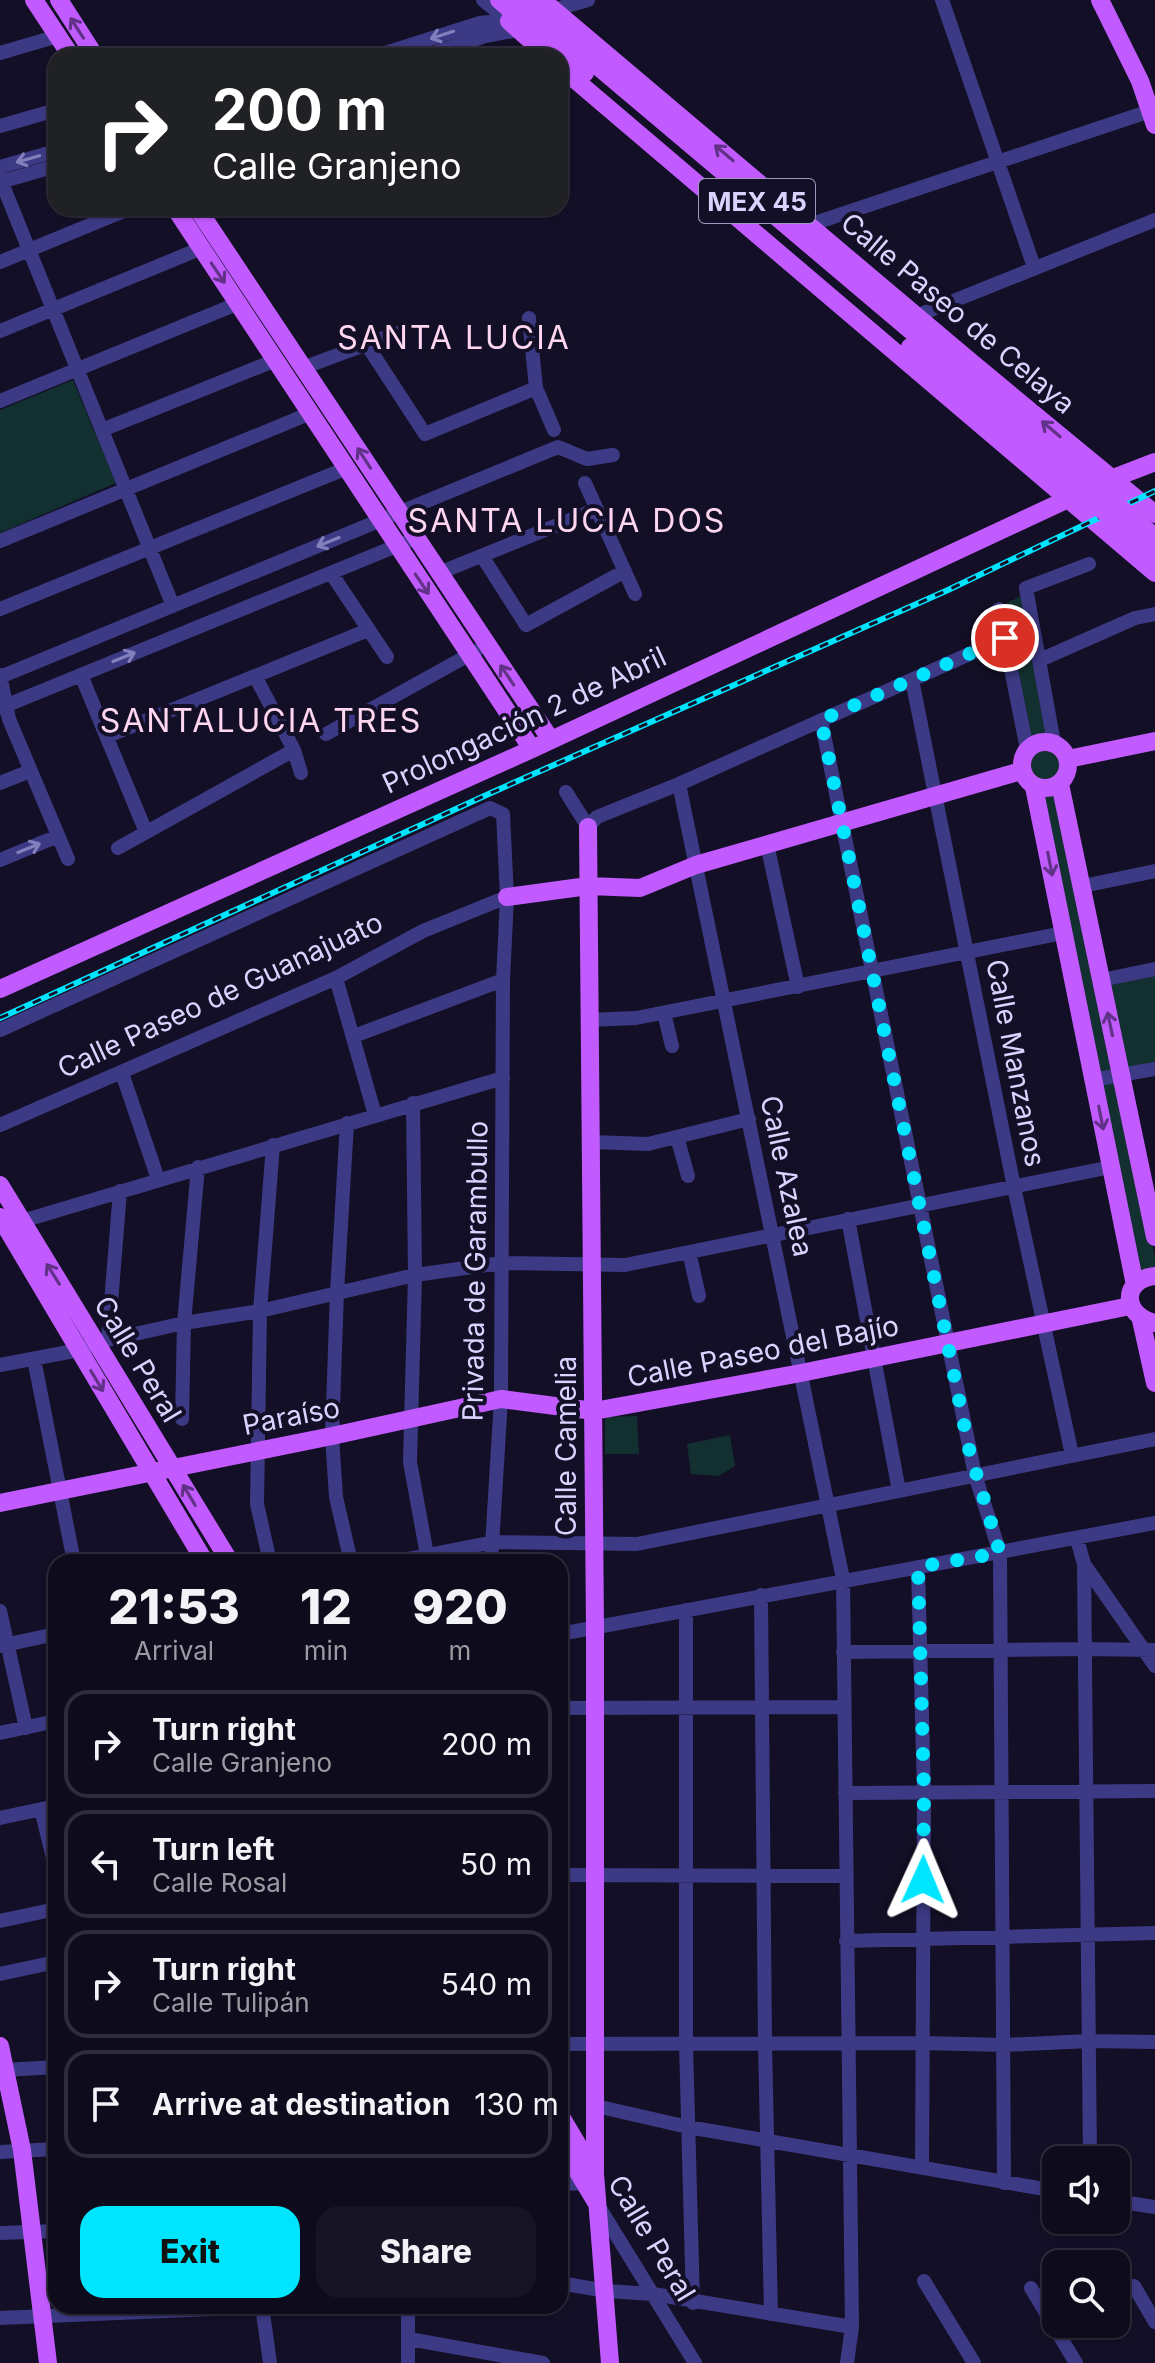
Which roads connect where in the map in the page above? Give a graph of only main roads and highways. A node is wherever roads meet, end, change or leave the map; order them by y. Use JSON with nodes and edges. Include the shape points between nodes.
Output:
{"nodes":[{"id":1,"x":34,"y":0,"type":"edge"},
{"id":2,"x":59,"y":0,"type":"edge"},
{"id":3,"x":520,"y":0,"type":"edge"},
{"id":4,"x":1100,"y":0,"type":"edge"},
{"id":5,"x":492,"y":1,"type":"edge"},
{"id":6,"x":554,"y":10,"type":"edge"},
{"id":7,"x":514,"y":26,"type":"road end"},
{"id":8,"x":66,"y":48,"type":"edge"},
{"id":9,"x":90,"y":48,"type":"edge"},
{"id":10,"x":539,"y":48,"type":"edge"},
{"id":11,"x":561,"y":48,"type":"edge"},
{"id":12,"x":568,"y":53,"type":"edge"},
{"id":13,"x":590,"y":68,"type":"junction"},
{"id":14,"x":568,"y":73,"type":"edge"},
{"id":15,"x":1147,"y":78,"type":"edge"},
{"id":16,"x":1153,"y":118,"type":"edge"},
{"id":17,"x":180,"y":216,"type":"edge"},
{"id":18,"x":202,"y":216,"type":"edge"},
{"id":19,"x":918,"y":344,"type":"junction"},
{"id":20,"x":1155,"y":462,"type":"edge"},
{"id":21,"x":1066,"y":469,"type":"junction"},
{"id":22,"x":1111,"y":479,"type":"junction"},
{"id":23,"x":1068,"y":498,"type":"junction"},
{"id":24,"x":1155,"y":515,"type":"edge"},
{"id":25,"x":1155,"y":537,"type":"edge"},
{"id":26,"x":1115,"y":538,"type":"junction"},
{"id":27,"x":1155,"y":555,"type":"edge"},
{"id":28,"x":1155,"y":573,"type":"edge"},
{"id":29,"x":551,"y":740,"type":"junction"},
{"id":30,"x":1155,"y":741,"type":"edge"},
{"id":31,"x":532,"y":749,"type":"junction"},
{"id":32,"x":1068,"y":759,"type":"junction"},
{"id":33,"x":1021,"y":771,"type":"junction"},
{"id":34,"x":1060,"y":784,"type":"junction"},
{"id":35,"x":1034,"y":787,"type":"junction"},
{"id":36,"x":588,"y":827,"type":"road end"},
{"id":37,"x":588,"y":886,"type":"junction"},
{"id":38,"x":507,"y":897,"type":"road end"},
{"id":39,"x":0,"y":989,"type":"edge"},
{"id":40,"x":1148,"y":1169,"type":"edge"},
{"id":41,"x":0,"y":1185,"type":"edge"},
{"id":42,"x":6,"y":1223,"type":"edge"},
{"id":43,"x":1155,"y":1237,"type":"edge"},
{"id":44,"x":1155,"y":1276,"type":"edge"},
{"id":45,"x":1135,"y":1285,"type":"junction"},
{"id":46,"x":1142,"y":1316,"type":"edge"},
{"id":47,"x":95,"y":1345,"type":"junction"},
{"id":48,"x":1155,"y":1383,"type":"edge"},
{"id":49,"x":594,"y":1411,"type":"junction"},
{"id":50,"x":172,"y":1468,"type":"junction"},
{"id":51,"x":151,"y":1472,"type":"junction"},
{"id":52,"x":0,"y":1503,"type":"edge"},
{"id":53,"x":200,"y":1554,"type":"edge"},
{"id":54,"x":225,"y":1554,"type":"edge"},
{"id":55,"x":0,"y":2046,"type":"edge"},
{"id":56,"x":568,"y":2132,"type":"edge"},
{"id":57,"x":568,"y":2152,"type":"edge"},
{"id":58,"x":590,"y":2179,"type":"junction"},
{"id":59,"x":48,"y":2363,"type":"edge"},
{"id":60,"x":610,"y":2363,"type":"edge"}],
"edges":[{"from":1,"to":8,"type":"main road"},
{"from":9,"to":2,"type":"main road","one_way":true},
{"from":3,"to":13,"type":"main road","number":"MEX 45","bridge":true},
{"from":4,"to":15,"type":"main road"},
{"from":5,"to":11,"type":"main road","number":"MEX 45","bridge":true},
{"from":19,"to":6,"type":"main road","name":"Calle Paseo de Celaya","one_way":true,"via":[[916,316]]},
{"from":7,"to":10,"type":"main road"},
{"from":12,"to":13,"type":"main road","number":"MEX 45","bridge":true},
{"from":13,"to":19,"type":"main road","number":"MEX 45"},
{"from":14,"to":19,"type":"main road","name":"Calle Paseo de Celaya"},
{"from":15,"to":16,"type":"main road"},
{"from":17,"to":31,"type":"main road","one_way":true},
{"from":29,"to":18,"type":"main road","one_way":true},
{"from":19,"to":21,"type":"main road","number":"MEX 45","bridge":true},
{"from":21,"to":19,"type":"main road","name":"Calle Paseo de Celaya","one_way":true,"via":[[972,363]]},
{"from":19,"to":21,"type":"main road","name":"Calle Paseo de Celaya","via":[[944,393]]},
{"from":20,"to":22,"type":"main road","name":"Prolongación 2 de Abril"},
{"from":21,"to":22,"type":"main road","name":"Calle Paseo de Celaya"},
{"from":21,"to":23,"type":"main road","name":"Calle Paseo de Celaya"},
{"from":21,"to":25,"type":"main road","number":"MEX 45","bridge":true},
{"from":21,"to":27,"type":"main road","number":"MEX 45","bridge":true},
{"from":22,"to":23,"type":"main road","name":"Prolongación 2 de Abril"},
{"from":22,"to":24,"type":"main road","name":"Calle Paseo de Celaya"},
{"from":23,"to":26,"type":"main road","name":"Calle Paseo de Celaya"},
{"from":23,"to":29,"type":"main road","name":"Prolongación 2 de Abril"},
{"from":24,"to":26,"type":"main road"},
{"from":26,"to":28,"type":"main road","name":"Calle Paseo de Celaya"},
{"from":29,"to":31,"type":"main road","name":"Prolongación 2 de Abril"},
{"from":30,"to":32,"type":"main road"},
{"from":31,"to":39,"type":"main road","name":"Prolongación 2 de Abril"},
{"from":32,"to":33,"type":"main road","via":[[1054,743],[1044,742],[1027,749]]},
{"from":32,"to":34,"type":"main road"},
{"from":33,"to":35,"type":"main road"},
{"from":33,"to":37,"type":"main road","via":[[696,865],[640,888]]},
{"from":34,"to":35,"type":"main road"},
{"from":40,"to":34,"type":"main road","one_way":true,"via":[[1121,1075]]},
{"from":35,"to":45,"type":"main road","one_way":true},
{"from":36,"to":37,"type":"main road","name":"Calle Camelia"},
{"from":37,"to":38,"type":"main road"},
{"from":37,"to":49,"type":"main road","name":"Calle Camelia"},
{"from":40,"to":43,"type":"main road"},
{"from":41,"to":42,"type":"main road","name":"Calle Peral"},
{"from":42,"to":47,"type":"main road","name":"Calle Peral"},
{"from":44,"to":45,"type":"main road"},
{"from":45,"to":46,"type":"main road","via":[[1130,1295]]},
{"from":46,"to":48,"type":"main road"},
{"from":46,"to":49,"type":"main road","name":"Calle Paseo del Bajío","via":[[1042,1324]]},
{"from":47,"to":50,"type":"main road","name":"Calle Peral"},
{"from":47,"to":51,"type":"main road","name":"Calle Peral","one_way":true},
{"from":49,"to":50,"type":"main road","name":"Paraíso","via":[[501,1399]]},
{"from":49,"to":58,"type":"main road","name":"Calle Camelia","via":[[596,2106]]},
{"from":50,"to":51,"type":"main road","name":"Paraíso"},
{"from":54,"to":50,"type":"main road","name":"Calle Peral","one_way":true},
{"from":51,"to":52,"type":"main road","name":"Paraíso"},
{"from":51,"to":53,"type":"main road","name":"Calle Peral"},
{"from":55,"to":59,"type":"main road","via":[[22,2150]]},
{"from":56,"to":58,"type":"main road","name":"Calle Peral"},
{"from":57,"to":58,"type":"main road","name":"Calle Peral"},
{"from":58,"to":60,"type":"main road","name":"Calle Peral","via":[[599,2207]]}]}
